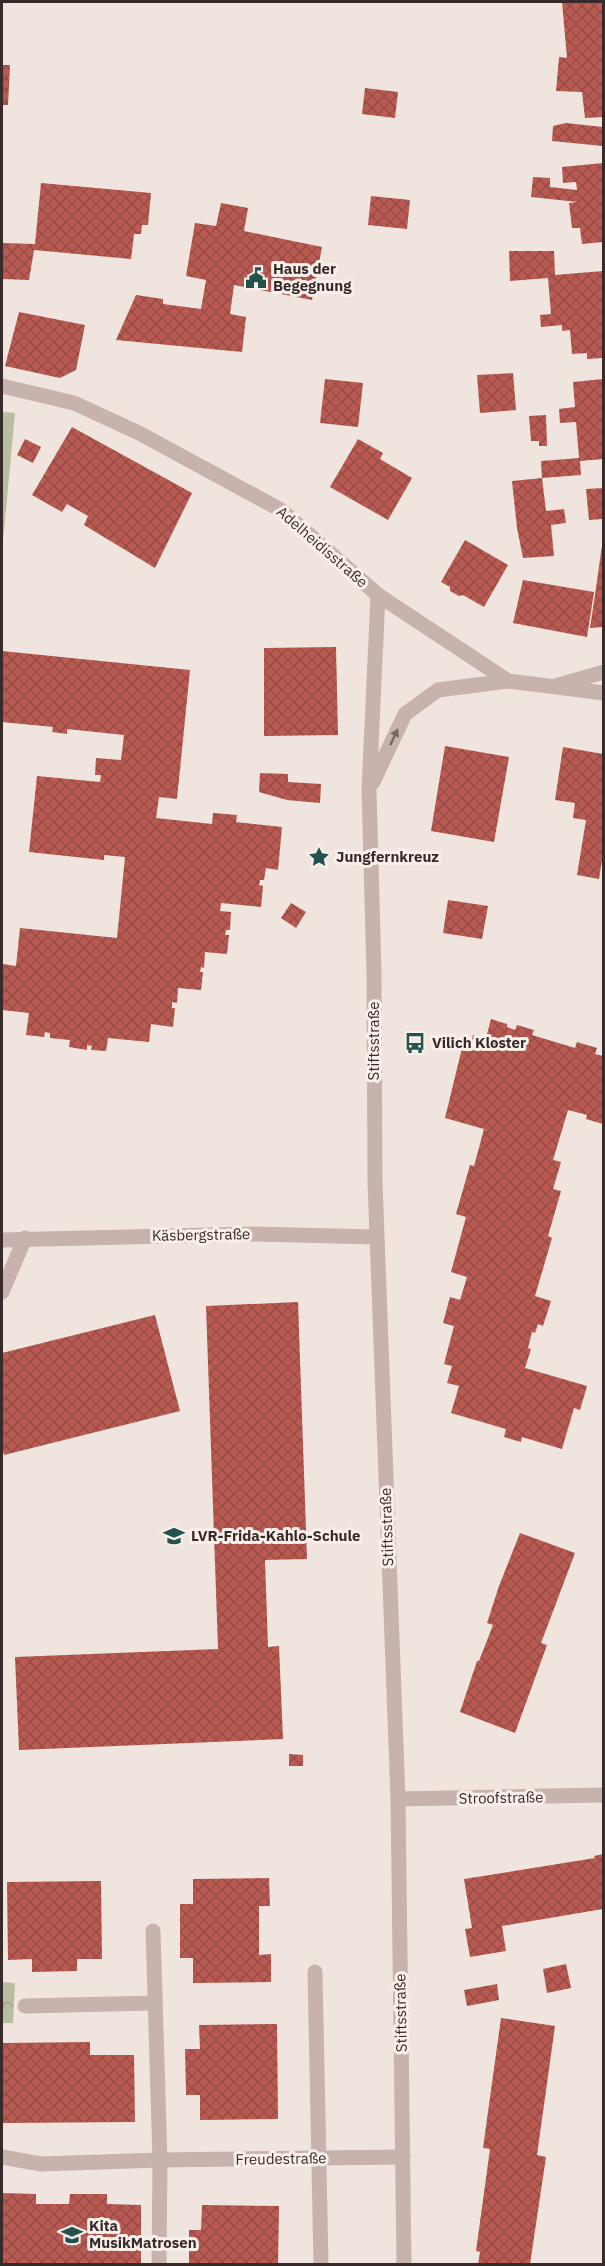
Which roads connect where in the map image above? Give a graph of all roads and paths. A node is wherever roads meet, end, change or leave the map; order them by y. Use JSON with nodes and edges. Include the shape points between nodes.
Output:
{"nodes":[{"id":1,"x":2,"y":386,"type":"edge"},
{"id":2,"x":378,"y":595,"type":"junction"},
{"id":3,"x":603,"y":672,"type":"edge"},
{"id":4,"x":508,"y":681,"type":"junction"},
{"id":5,"x":555,"y":686,"type":"junction"},
{"id":6,"x":603,"y":693,"type":"edge"},
{"id":7,"x":369,"y":790,"type":"junction"},
{"id":8,"x":376,"y":1237,"type":"junction"},
{"id":9,"x":25,"y":1238,"type":"junction"},
{"id":10,"x":2,"y":1240,"type":"edge"},
{"id":11,"x":2,"y":1292,"type":"edge"},
{"id":12,"x":603,"y":1796,"type":"edge"},
{"id":13,"x":398,"y":1799,"type":"junction"},
{"id":14,"x":153,"y":1931,"type":"dead end"},
{"id":15,"x":315,"y":1971,"type":"dead end"},
{"id":16,"x":155,"y":2003,"type":"junction"},
{"id":17,"x":25,"y":2006,"type":"dead end"},
{"id":18,"x":2,"y":2157,"type":"edge"},
{"id":19,"x":403,"y":2157,"type":"junction"},
{"id":20,"x":319,"y":2159,"type":"junction"},
{"id":21,"x":160,"y":2160,"type":"junction"},
{"id":22,"x":159,"y":2265,"type":"edge"},
{"id":23,"x":321,"y":2265,"type":"edge"},
{"id":24,"x":404,"y":2265,"type":"edge"}],
"edges":[{"from":1,"to":2,"type":"street","name":"Adelheidisstraße","via":[[74,403],[241,486],[281,510]]},
{"from":2,"to":4,"type":"street","name":"Adelheidisstraße"},
{"from":2,"to":7,"type":"street","name":"Stiftsstraße"},
{"from":3,"to":5,"type":"street"},
{"from":4,"to":5,"type":"street","name":"Adelheidisstraße"},
{"from":7,"to":4,"type":"street","name":"Stiftsstraße","one_way":true,"via":[[405,714],[438,690]]},
{"from":5,"to":6,"type":"street","name":"Adelheidisstraße"},
{"from":7,"to":8,"type":"street","name":"Stiftsstraße"},
{"from":8,"to":9,"type":"street","name":"Käsbergstraße","via":[[252,1234]]},
{"from":8,"to":13,"type":"street","name":"Stiftsstraße"},
{"from":9,"to":10,"type":"street","name":"Käsbergstraße"},
{"from":9,"to":11,"type":"street"},
{"from":12,"to":13,"type":"street","name":"Stroofstraße"},
{"from":13,"to":19,"type":"street","name":"Stiftsstraße"},
{"from":14,"to":16,"type":"street"},
{"from":15,"to":20,"type":"street"},
{"from":16,"to":17,"type":"street"},
{"from":16,"to":21,"type":"street"},
{"from":18,"to":21,"type":"street","name":"Freudestraße","via":[[40,2164]]},
{"from":19,"to":20,"type":"street","name":"Freudestraße"},
{"from":19,"to":24,"type":"street","name":"Stiftsstraße"},
{"from":20,"to":21,"type":"street","name":"Freudestraße"},
{"from":20,"to":23,"type":"street"},
{"from":21,"to":22,"type":"street"}]}
